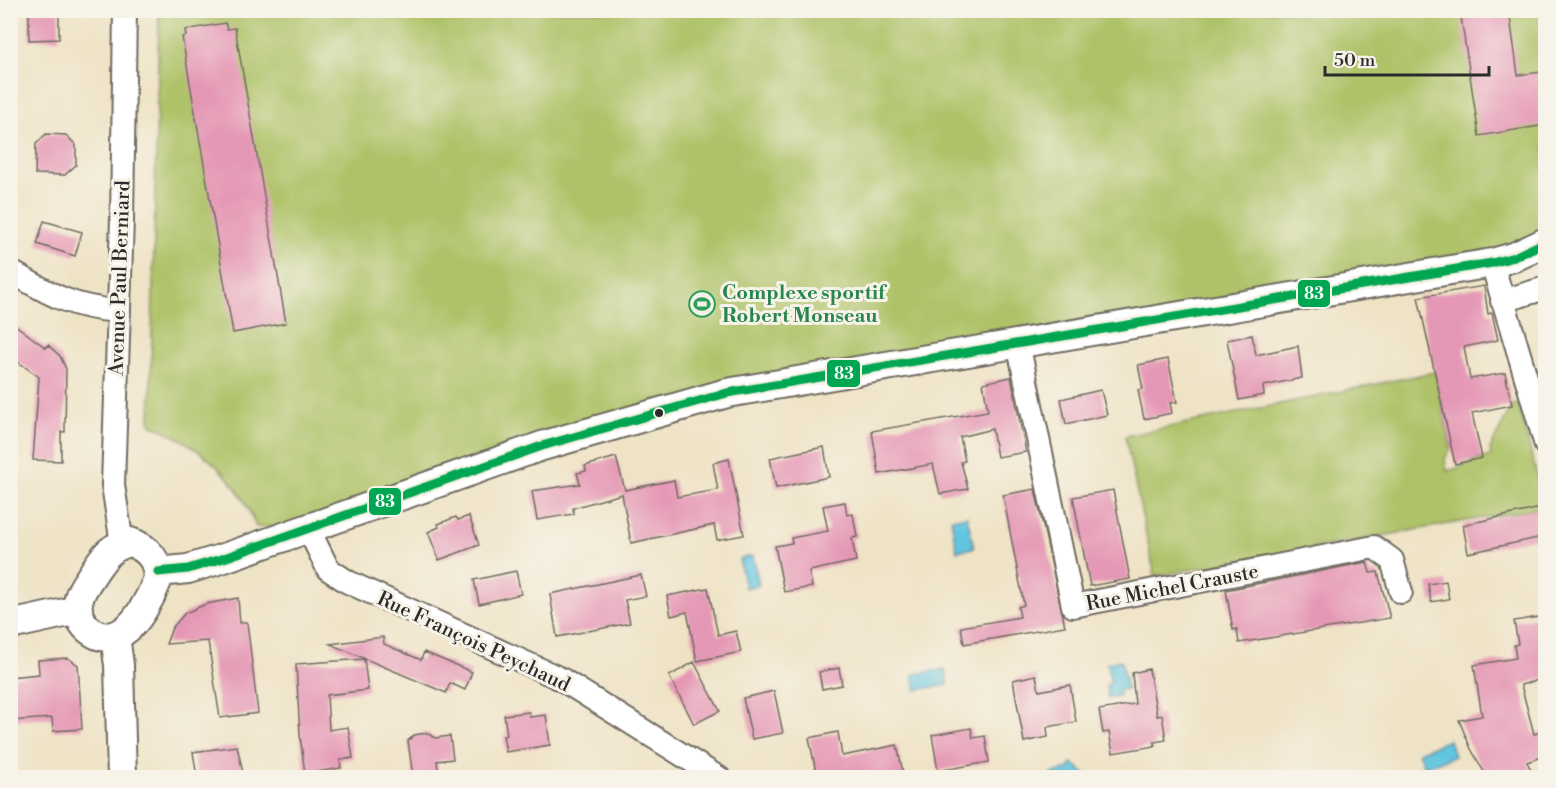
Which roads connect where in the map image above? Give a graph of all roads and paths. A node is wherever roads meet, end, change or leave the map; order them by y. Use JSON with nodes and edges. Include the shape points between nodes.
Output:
{"nodes":[{"id":1,"x":125,"y":10,"type":"edge"},
{"id":2,"x":1545,"y":242,"type":"edge"},
{"id":3,"x":1491,"y":263,"type":"junction"},
{"id":4,"x":10,"y":271,"type":"edge"},
{"id":5,"x":1545,"y":288,"type":"edge"},
{"id":6,"x":1502,"y":301,"type":"junction"},
{"id":7,"x":118,"y":311,"type":"junction"},
{"id":8,"x":1018,"y":343,"type":"junction"},
{"id":9,"x":1545,"y":445,"type":"edge"},
{"id":10,"x":308,"y":528,"type":"junction"},
{"id":11,"x":122,"y":544,"type":"junction"},
{"id":12,"x":158,"y":572,"type":"junction"},
{"id":13,"x":1401,"y":592,"type":"dead end"},
{"id":14,"x":78,"y":610,"type":"junction"},
{"id":15,"x":10,"y":625,"type":"edge"},
{"id":16,"x":115,"y":636,"type":"junction"},
{"id":17,"x":122,"y":777,"type":"edge"},
{"id":18,"x":719,"y":777,"type":"edge"}],
"edges":[{"from":1,"to":7,"type":"street","name":"Avenue Paul Berniard"},
{"from":2,"to":3,"type":"street"},
{"from":3,"to":6,"type":"street"},
{"from":3,"to":8,"type":"street"},
{"from":4,"to":7,"type":"street","via":[[83,308]]},
{"from":5,"to":6,"type":"street"},
{"from":6,"to":9,"type":"street"},
{"from":7,"to":11,"type":"street","name":"Avenue Paul Berniard","via":[[113,485]]},
{"from":8,"to":10,"type":"street","via":[[727,393],[542,446]]},
{"from":8,"to":13,"type":"street","name":"Rue Michel Crauste","via":[[1073,606],[1374,547],[1392,560]]},
{"from":10,"to":12,"type":"street","via":[[188,569]]},
{"from":10,"to":18,"type":"street","name":"Rue François Peychaud","via":[[328,569],[348,582],[561,679]]},
{"from":11,"to":12,"type":"street","via":[[141,546],[150,554]]},
{"from":11,"to":14,"type":"street","via":[[109,549],[82,590]]},
{"from":12,"to":16,"type":"street","via":[[153,590],[134,621]]},
{"from":14,"to":15,"type":"street"},
{"from":14,"to":16,"type":"street","via":[[91,633]]},
{"from":16,"to":17,"type":"street"}]}
